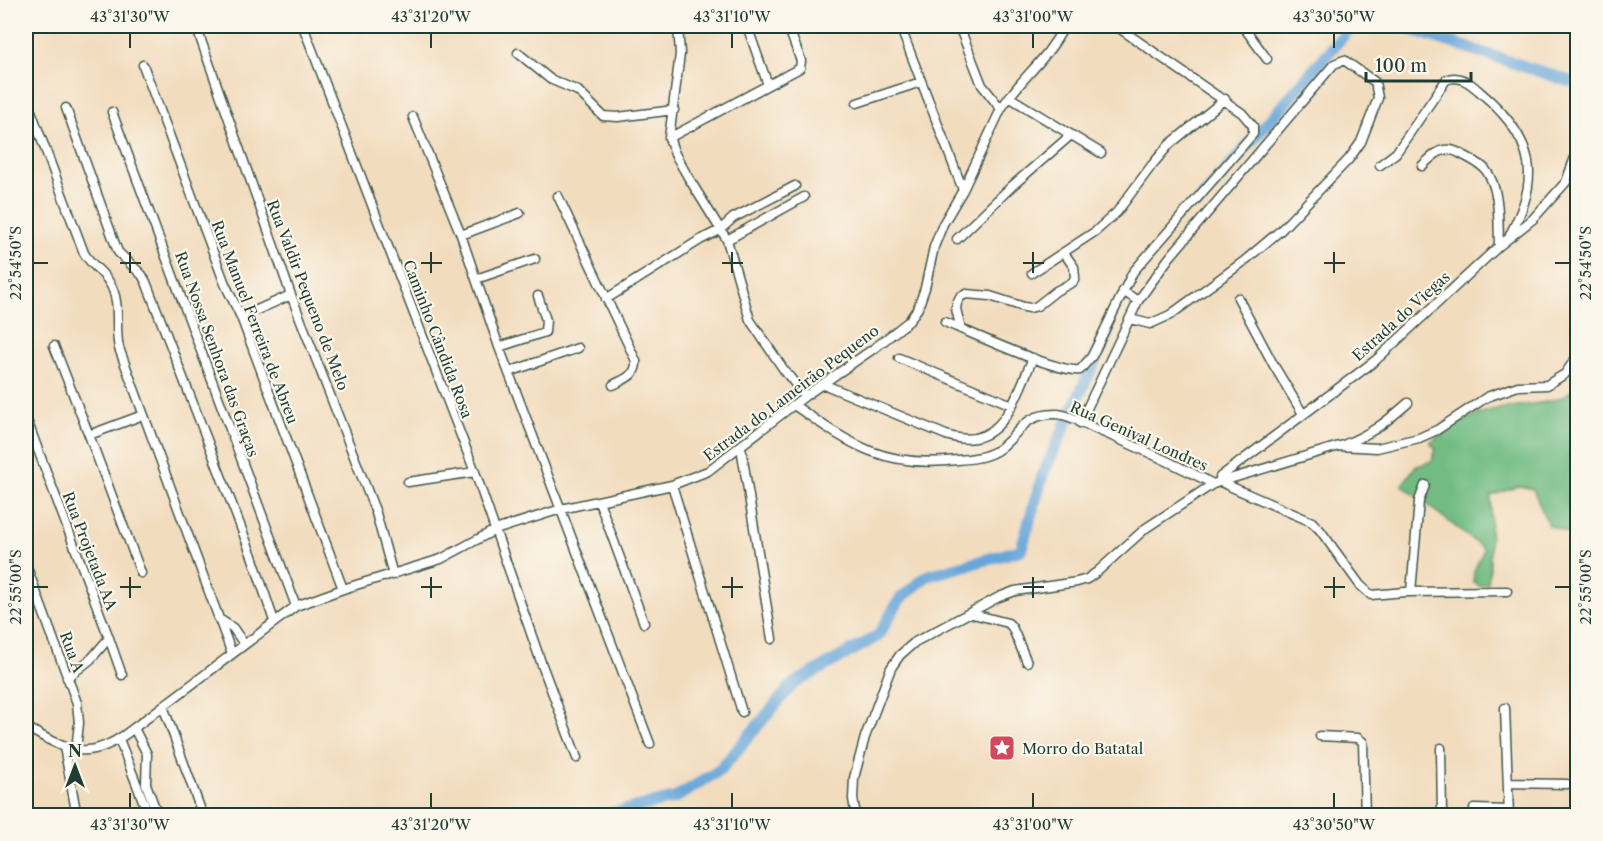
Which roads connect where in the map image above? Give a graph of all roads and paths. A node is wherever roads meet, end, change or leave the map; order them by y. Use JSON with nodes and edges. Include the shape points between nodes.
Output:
{"nodes":[{"id":1,"x":196,"y":26,"type":"edge"},
{"id":2,"x":303,"y":26,"type":"edge"},
{"id":3,"x":678,"y":26,"type":"edge"},
{"id":4,"x":747,"y":26,"type":"edge"},
{"id":5,"x":788,"y":26,"type":"edge"},
{"id":6,"x":900,"y":26,"type":"edge"},
{"id":7,"x":959,"y":26,"type":"edge"},
{"id":8,"x":1064,"y":26,"type":"edge"},
{"id":9,"x":1116,"y":26,"type":"edge"},
{"id":10,"x":1244,"y":26,"type":"edge"},
{"id":11,"x":518,"y":53,"type":"dead end"},
{"id":12,"x":1267,"y":59,"type":"dead end"},
{"id":13,"x":143,"y":64,"type":"dead end"},
{"id":14,"x":921,"y":82,"type":"junction"},
{"id":15,"x":768,"y":85,"type":"junction"},
{"id":16,"x":1009,"y":96,"type":"junction"},
{"id":17,"x":1225,"y":99,"type":"junction"},
{"id":18,"x":857,"y":103,"type":"dead end"},
{"id":19,"x":66,"y":108,"type":"dead end"},
{"id":20,"x":1001,"y":109,"type":"junction"},
{"id":21,"x":674,"y":110,"type":"junction"},
{"id":22,"x":31,"y":111,"type":"dead end"},
{"id":23,"x":112,"y":112,"type":"dead end"},
{"id":24,"x":413,"y":117,"type":"dead end"},
{"id":25,"x":1071,"y":135,"type":"junction"},
{"id":26,"x":669,"y":138,"type":"junction"},
{"id":27,"x":1578,"y":149,"type":"edge"},
{"id":28,"x":1101,"y":153,"type":"dead end"},
{"id":29,"x":1380,"y":165,"type":"dead end"},
{"id":30,"x":1422,"y":166,"type":"dead end"},
{"id":31,"x":795,"y":186,"type":"dead end"},
{"id":32,"x":963,"y":190,"type":"junction"},
{"id":33,"x":558,"y":196,"type":"dead end"},
{"id":34,"x":804,"y":197,"type":"dead end"},
{"id":35,"x":520,"y":213,"type":"dead end"},
{"id":36,"x":720,"y":230,"type":"junction"},
{"id":37,"x":461,"y":235,"type":"junction"},
{"id":38,"x":957,"y":238,"type":"dead end"},
{"id":39,"x":1508,"y":238,"type":"junction"},
{"id":40,"x":727,"y":240,"type":"junction"},
{"id":41,"x":1499,"y":246,"type":"junction"},
{"id":42,"x":1064,"y":253,"type":"junction"},
{"id":43,"x":535,"y":259,"type":"dead end"},
{"id":44,"x":1032,"y":273,"type":"dead end"},
{"id":45,"x":476,"y":279,"type":"junction"},
{"id":46,"x":1123,"y":291,"type":"junction"},
{"id":47,"x":291,"y":295,"type":"junction"},
{"id":48,"x":538,"y":296,"type":"dead end"},
{"id":49,"x":606,"y":298,"type":"junction"},
{"id":50,"x":1238,"y":298,"type":"dead end"},
{"id":51,"x":1138,"y":301,"type":"junction"},
{"id":52,"x":242,"y":317,"type":"junction"},
{"id":53,"x":1130,"y":319,"type":"junction"},
{"id":54,"x":945,"y":322,"type":"dead end"},
{"id":55,"x":961,"y":328,"type":"junction"},
{"id":56,"x":54,"y":346,"type":"dead end"},
{"id":57,"x":499,"y":347,"type":"junction"},
{"id":58,"x":578,"y":348,"type":"dead end"},
{"id":59,"x":1578,"y":355,"type":"edge"},
{"id":60,"x":899,"y":358,"type":"dead end"},
{"id":61,"x":1034,"y":358,"type":"junction"},
{"id":62,"x":509,"y":372,"type":"junction"},
{"id":63,"x":823,"y":384,"type":"junction"},
{"id":64,"x":613,"y":385,"type":"dead end"},
{"id":65,"x":805,"y":396,"type":"junction"},
{"id":66,"x":1408,"y":403,"type":"dead end"},
{"id":67,"x":794,"y":405,"type":"junction"},
{"id":68,"x":1012,"y":405,"type":"junction"},
{"id":69,"x":1303,"y":414,"type":"junction"},
{"id":70,"x":143,"y":415,"type":"junction"},
{"id":71,"x":26,"y":418,"type":"edge"},
{"id":72,"x":1079,"y":422,"type":"junction"},
{"id":73,"x":89,"y":435,"type":"junction"},
{"id":74,"x":1339,"y":446,"type":"junction"},
{"id":75,"x":741,"y":447,"type":"junction"},
{"id":76,"x":475,"y":472,"type":"junction"},
{"id":77,"x":408,"y":482,"type":"dead end"},
{"id":78,"x":1217,"y":483,"type":"junction"},
{"id":79,"x":672,"y":485,"type":"junction"},
{"id":80,"x":1425,"y":485,"type":"dead end"},
{"id":81,"x":599,"y":501,"type":"junction"},
{"id":82,"x":561,"y":509,"type":"junction"},
{"id":83,"x":495,"y":530,"type":"junction"},
{"id":84,"x":26,"y":565,"type":"edge"},
{"id":85,"x":141,"y":573,"type":"dead end"},
{"id":86,"x":393,"y":575,"type":"junction"},
{"id":87,"x":343,"y":589,"type":"junction"},
{"id":88,"x":1507,"y":591,"type":"dead end"},
{"id":89,"x":1411,"y":592,"type":"junction"},
{"id":90,"x":296,"y":606,"type":"junction"},
{"id":91,"x":969,"y":613,"type":"junction"},
{"id":92,"x":218,"y":618,"type":"junction"},
{"id":93,"x":274,"y":621,"type":"junction"},
{"id":94,"x":644,"y":623,"type":"dead end"},
{"id":95,"x":109,"y":638,"type":"junction"},
{"id":96,"x":772,"y":639,"type":"dead end"},
{"id":97,"x":244,"y":644,"type":"junction"},
{"id":98,"x":232,"y":654,"type":"junction"},
{"id":99,"x":1027,"y":662,"type":"dead end"},
{"id":100,"x":122,"y":675,"type":"dead end"},
{"id":101,"x":67,"y":678,"type":"junction"},
{"id":102,"x":163,"y":706,"type":"junction"},
{"id":103,"x":1505,"y":708,"type":"dead end"},
{"id":104,"x":742,"y":712,"type":"dead end"},
{"id":105,"x":26,"y":727,"type":"edge"},
{"id":106,"x":134,"y":728,"type":"junction"},
{"id":107,"x":1320,"y":736,"type":"dead end"},
{"id":108,"x":119,"y":739,"type":"junction"},
{"id":109,"x":650,"y":744,"type":"dead end"},
{"id":110,"x":64,"y":747,"type":"junction"},
{"id":111,"x":1441,"y":748,"type":"dead end"},
{"id":112,"x":76,"y":750,"type":"junction"},
{"id":113,"x":577,"y":758,"type":"dead end"},
{"id":114,"x":1508,"y":783,"type":"junction"},
{"id":115,"x":1567,"y":784,"type":"dead end"},
{"id":116,"x":1474,"y":809,"type":"dead end"},
{"id":117,"x":1509,"y":813,"type":"edge"},
{"id":118,"x":76,"y":816,"type":"edge"},
{"id":119,"x":148,"y":816,"type":"edge"},
{"id":120,"x":158,"y":816,"type":"edge"},
{"id":121,"x":203,"y":816,"type":"edge"},
{"id":122,"x":856,"y":816,"type":"edge"},
{"id":123,"x":1365,"y":816,"type":"edge"},
{"id":124,"x":1442,"y":816,"type":"edge"}],
"edges":[{"from":1,"to":47,"type":"street","name":"Rua Valdir Pequeno de Melo"},
{"from":2,"to":76,"type":"street","name":"Caminho Cândida Rosa"},
{"from":3,"to":21,"type":"street","via":[[680,54]]},
{"from":4,"to":15,"type":"street"},
{"from":5,"to":15,"type":"street","via":[[801,65]]},
{"from":6,"to":14,"type":"street"},
{"from":7,"to":20,"type":"street","via":[[982,85]]},
{"from":8,"to":16,"type":"street","name":"Estrada do Lameirão Pequeno","via":[[1051,50]]},
{"from":9,"to":17,"type":"street"},
{"from":10,"to":12,"type":"street"},
{"from":11,"to":21,"type":"street","via":[[550,79],[578,91],[603,116]]},
{"from":13,"to":52,"type":"street","name":"Rua Manuel Ferreira de Abreu","via":[[225,284]]},
{"from":14,"to":18,"type":"street"},
{"from":14,"to":32,"type":"street"},
{"from":15,"to":26,"type":"street"},
{"from":16,"to":20,"type":"street","name":"Estrada do Lameirão Pequeno"},
{"from":16,"to":25,"type":"street"},
{"from":17,"to":42,"type":"street","via":[[1169,145],[1117,212]]},
{"from":17,"to":46,"type":"street","via":[[1250,121],[1253,134],[1140,264]]},
{"from":19,"to":93,"type":"street","via":[[118,252],[146,282]]},
{"from":20,"to":32,"type":"street","name":"Estrada do Lameirão Pequeno"},
{"from":21,"to":26,"type":"street"},
{"from":22,"to":70,"type":"street","via":[[84,253],[114,293],[117,338]]},
{"from":23,"to":90,"type":"street","name":"Rua Nossa Senhora das Graças"},
{"from":24,"to":37,"type":"street"},
{"from":25,"to":28,"type":"street"},
{"from":25,"to":38,"type":"street"},
{"from":26,"to":36,"type":"street"},
{"from":27,"to":39,"type":"street","name":"Estrada do Viegas","via":[[1561,189],[1533,219]]},
{"from":29,"to":39,"type":"street","via":[[1396,153],[1446,80],[1456,78],[1470,84],[1499,107],[1525,151],[1529,171],[1525,202]]},
{"from":30,"to":41,"type":"street","via":[[1445,149],[1484,169],[1496,196]]},
{"from":31,"to":36,"type":"street","via":[[733,218]]},
{"from":32,"to":63,"type":"street","name":"Estrada do Lameirão Pequeno","via":[[943,224],[918,308],[909,321]]},
{"from":33,"to":49,"type":"street"},
{"from":34,"to":40,"type":"street"},
{"from":35,"to":37,"type":"street"},
{"from":36,"to":40,"type":"street"},
{"from":36,"to":49,"type":"street"},
{"from":37,"to":45,"type":"street"},
{"from":39,"to":41,"type":"street","name":"Estrada do Viegas"},
{"from":40,"to":65,"type":"street","via":[[750,320]]},
{"from":41,"to":69,"type":"street","name":"Estrada do Viegas","via":[[1376,360]]},
{"from":42,"to":44,"type":"street"},
{"from":42,"to":55,"type":"street","via":[[1074,267],[1073,282],[1030,308],[990,296],[966,294],[960,297],[956,309]]},
{"from":43,"to":45,"type":"street"},
{"from":45,"to":57,"type":"street"},
{"from":46,"to":51,"type":"street"},
{"from":46,"to":61,"type":"street","via":[[1085,367],[1071,370]]},
{"from":47,"to":52,"type":"street"},
{"from":47,"to":86,"type":"street","name":"Rua Valdir Pequeno de Melo","via":[[376,513]]},
{"from":48,"to":57,"type":"street","via":[[546,320],[545,332]]},
{"from":49,"to":64,"type":"street","via":[[636,365],[633,374]]},
{"from":50,"to":69,"type":"street"},
{"from":51,"to":53,"type":"street"},
{"from":51,"to":53,"type":"street","via":[[1169,258],[1334,64],[1344,60],[1375,82],[1378,98],[1361,142],[1281,230],[1170,315],[1150,324]]},
{"from":52,"to":87,"type":"street","name":"Rua Manuel Ferreira de Abreu"},
{"from":53,"to":72,"type":"street"},
{"from":54,"to":55,"type":"street"},
{"from":55,"to":61,"type":"street"},
{"from":56,"to":73,"type":"street"},
{"from":57,"to":62,"type":"street"},
{"from":58,"to":62,"type":"street"},
{"from":59,"to":74,"type":"street","name":"Estrada do Viegas","via":[[1564,374],[1547,385],[1518,386],[1487,397],[1419,438],[1377,448]]},
{"from":60,"to":68,"type":"street"},
{"from":61,"to":68,"type":"street"},
{"from":62,"to":82,"type":"street"},
{"from":63,"to":65,"type":"street","name":"Estrada do Lameirão Pequeno"},
{"from":63,"to":68,"type":"street","via":[[959,440],[986,434],[1008,417]]},
{"from":65,"to":67,"type":"street","name":"Estrada do Lameirão Pequeno"},
{"from":66,"to":74,"type":"street","via":[[1383,426]]},
{"from":67,"to":72,"type":"street","name":"Rua Genival Londres","via":[[869,452],[905,461],[947,462],[991,454],[1033,418],[1058,414]]},
{"from":67,"to":75,"type":"street","name":"Estrada do Lameirão Pequeno"},
{"from":69,"to":78,"type":"street","name":"Estrada do Viegas"},
{"from":70,"to":73,"type":"street"},
{"from":70,"to":92,"type":"street"},
{"from":71,"to":95,"type":"street","name":"Rua Projetada AA"},
{"from":72,"to":78,"type":"street","name":"Rua Genival Londres"},
{"from":73,"to":85,"type":"street"},
{"from":74,"to":78,"type":"street","name":"Estrada do Viegas"},
{"from":75,"to":79,"type":"street","name":"Estrada do Lameirão Pequeno","via":[[708,471]]},
{"from":75,"to":96,"type":"street"},
{"from":76,"to":77,"type":"street"},
{"from":76,"to":83,"type":"street","name":"Caminho Cândida Rosa"},
{"from":78,"to":89,"type":"street","name":"Rua Genival Londres","via":[[1312,522],[1367,592],[1378,596]]},
{"from":78,"to":91,"type":"street","name":"Estrada do Viegas","via":[[1146,528],[1087,579],[1015,591]]},
{"from":79,"to":81,"type":"street","name":"Estrada do Lameirão Pequeno"},
{"from":79,"to":104,"type":"street"},
{"from":80,"to":89,"type":"street","via":[[1419,501]]},
{"from":81,"to":82,"type":"street","name":"Estrada do Lameirão Pequeno"},
{"from":81,"to":94,"type":"street"},
{"from":82,"to":83,"type":"street","name":"Estrada do Lameirão Pequeno"},
{"from":82,"to":109,"type":"street"},
{"from":83,"to":86,"type":"street","name":"Estrada do Lameirão Pequeno","via":[[441,559]]},
{"from":83,"to":113,"type":"street","name":"Caminho Cândida Rosa"},
{"from":84,"to":101,"type":"street","name":"Rua A"},
{"from":86,"to":87,"type":"street","name":"Estrada do Lameirão Pequeno"},
{"from":87,"to":90,"type":"street","name":"Estrada do Lameirão Pequeno"},
{"from":88,"to":89,"type":"street"},
{"from":90,"to":93,"type":"street","name":"Estrada do Lameirão Pequeno"},
{"from":91,"to":99,"type":"street","via":[[1008,623]]},
{"from":91,"to":122,"type":"street","name":"Estrada do Viegas","via":[[915,642],[891,668],[857,762],[853,799]]},
{"from":92,"to":97,"type":"street","via":[[233,628]]},
{"from":92,"to":98,"type":"street"},
{"from":93,"to":97,"type":"street","name":"Estrada do Lameirão Pequeno"},
{"from":95,"to":100,"type":"street","name":"Rua Projetada AA"},
{"from":95,"to":101,"type":"street","via":[[92,660]]},
{"from":97,"to":98,"type":"street","name":"Estrada do Lameirão Pequeno"},
{"from":98,"to":102,"type":"street","name":"Estrada do Lameirão Pequeno"},
{"from":101,"to":112,"type":"street","name":"Rua A","via":[[79,712]]},
{"from":102,"to":106,"type":"street","name":"Estrada do Lameirão Pequeno"},
{"from":102,"to":121,"type":"street"},
{"from":103,"to":114,"type":"street"},
{"from":105,"to":110,"type":"street","name":"Estrada do Lameirão Pequeno"},
{"from":106,"to":108,"type":"street","name":"Estrada do Lameirão Pequeno"},
{"from":106,"to":120,"type":"street","via":[[147,754],[146,784]]},
{"from":107,"to":123,"type":"street","via":[[1358,738],[1363,742]]},
{"from":108,"to":112,"type":"street","name":"Estrada do Lameirão Pequeno","via":[[99,749]]},
{"from":108,"to":119,"type":"street"},
{"from":110,"to":112,"type":"street","name":"Estrada do Lameirão Pequeno"},
{"from":110,"to":118,"type":"street"},
{"from":111,"to":124,"type":"street"},
{"from":114,"to":115,"type":"street"},
{"from":114,"to":117,"type":"street"},
{"from":116,"to":117,"type":"street"}]}
